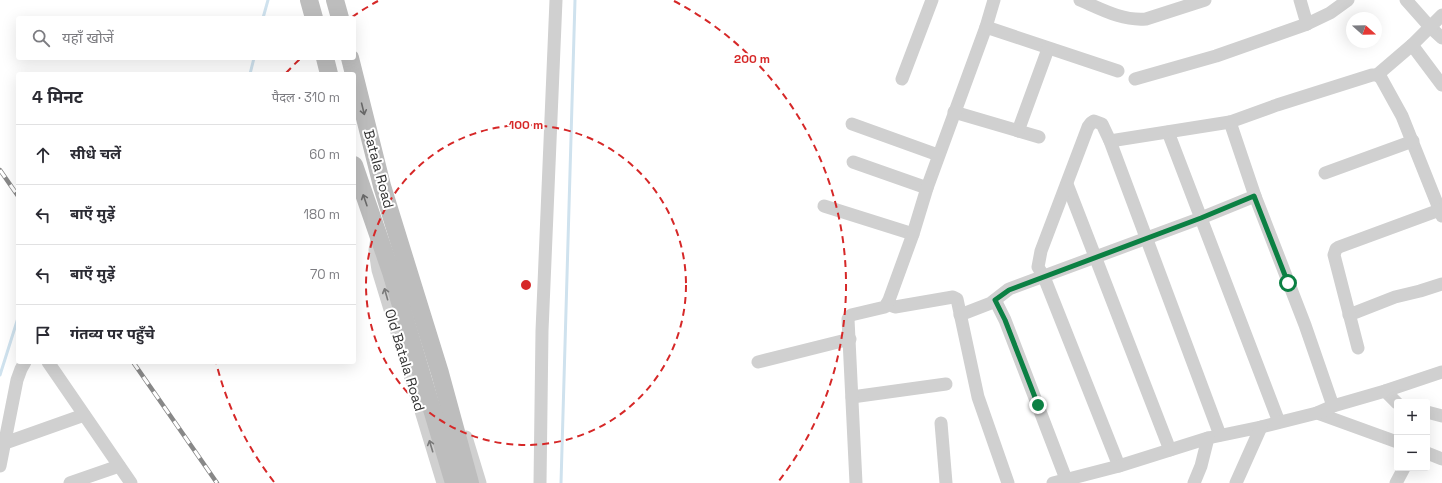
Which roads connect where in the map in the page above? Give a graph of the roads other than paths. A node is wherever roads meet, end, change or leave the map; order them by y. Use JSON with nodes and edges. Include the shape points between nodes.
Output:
{"nodes":[{"id":1,"x":309,"y":0,"type":"edge"},
{"id":2,"x":335,"y":0,"type":"edge"},
{"id":3,"x":556,"y":0,"type":"edge"},
{"id":4,"x":932,"y":0,"type":"edge"},
{"id":5,"x":1080,"y":0,"type":"edge"},
{"id":6,"x":1205,"y":0,"type":"edge"},
{"id":7,"x":1300,"y":0,"type":"edge"},
{"id":8,"x":1348,"y":0,"type":"edge"},
{"id":9,"x":1406,"y":0,"type":"edge"},
{"id":10,"x":992,"y":1,"type":"edge"},
{"id":11,"x":1442,"y":15,"type":"edge"},
{"id":12,"x":313,"y":16,"type":"edge"},
{"id":13,"x":339,"y":16,"type":"edge"},
{"id":14,"x":1306,"y":24,"type":"junction"},
{"id":15,"x":986,"y":27,"type":"junction"},
{"id":16,"x":1430,"y":27,"type":"junction"},
{"id":17,"x":1442,"y":38,"type":"edge"},
{"id":18,"x":1412,"y":45,"type":"junction"},
{"id":19,"x":1048,"y":49,"type":"junction"},
{"id":20,"x":325,"y":60,"type":"edge"},
{"id":21,"x":350,"y":60,"type":"edge"},
{"id":22,"x":1118,"y":71,"type":"dead end"},
{"id":23,"x":328,"y":72,"type":"edge"},
{"id":24,"x":354,"y":72,"type":"edge"},
{"id":25,"x":1377,"y":75,"type":"junction"},
{"id":26,"x":902,"y":79,"type":"dead end"},
{"id":27,"x":1135,"y":79,"type":"dead end"},
{"id":28,"x":356,"y":82,"type":"edge"},
{"id":29,"x":1442,"y":85,"type":"edge"},
{"id":30,"x":954,"y":112,"type":"junction"},
{"id":31,"x":1230,"y":122,"type":"junction"},
{"id":32,"x":852,"y":124,"type":"dead end"},
{"id":33,"x":1018,"y":131,"type":"junction"},
{"id":34,"x":1168,"y":132,"type":"junction"},
{"id":35,"x":1039,"y":137,"type":"dead end"},
{"id":36,"x":1110,"y":140,"type":"junction"},
{"id":37,"x":1413,"y":141,"type":"junction"},
{"id":38,"x":938,"y":155,"type":"junction"},
{"id":39,"x":853,"y":162,"type":"dead end"},
{"id":40,"x":356,"y":171,"type":"edge"},
{"id":41,"x":1325,"y":173,"type":"dead end"},
{"id":42,"x":1067,"y":184,"type":"junction"},
{"id":43,"x":927,"y":188,"type":"junction"},
{"id":44,"x":1254,"y":196,"type":"junction"},
{"id":45,"x":824,"y":206,"type":"dead end"},
{"id":46,"x":1441,"y":212,"type":"edge"},
{"id":47,"x":1201,"y":218,"type":"junction"},
{"id":48,"x":397,"y":233,"type":"junction"},
{"id":49,"x":913,"y":234,"type":"junction"},
{"id":50,"x":378,"y":235,"type":"junction"},
{"id":51,"x":1146,"y":238,"type":"junction"},
{"id":52,"x":1096,"y":257,"type":"junction"},
{"id":53,"x":399,"y":268,"type":"junction"},
{"id":54,"x":1044,"y":277,"type":"junction"},
{"id":55,"x":1442,"y":284,"type":"edge"},
{"id":56,"x":995,"y":300,"type":"junction"},
{"id":57,"x":887,"y":304,"type":"junction"},
{"id":58,"x":960,"y":314,"type":"junction"},
{"id":59,"x":1349,"y":315,"type":"junction"},
{"id":60,"x":850,"y":339,"type":"junction"},
{"id":61,"x":1358,"y":348,"type":"dead end"},
{"id":62,"x":758,"y":362,"type":"dead end"},
{"id":63,"x":25,"y":364,"type":"edge"},
{"id":64,"x":49,"y":364,"type":"edge"},
{"id":65,"x":1442,"y":372,"type":"edge"},
{"id":66,"x":946,"y":384,"type":"dead end"},
{"id":67,"x":1385,"y":391,"type":"junction"},
{"id":68,"x":852,"y":397,"type":"junction"},
{"id":69,"x":1394,"y":400,"type":"edge"},
{"id":70,"x":1333,"y":406,"type":"junction"},
{"id":71,"x":1317,"y":413,"type":"junction"},
{"id":72,"x":1430,"y":413,"type":"edge"},
{"id":73,"x":84,"y":416,"type":"junction"},
{"id":74,"x":1442,"y":416,"type":"edge"},
{"id":75,"x":1279,"y":422,"type":"junction"},
{"id":76,"x":941,"y":423,"type":"dead end"},
{"id":77,"x":1262,"y":426,"type":"junction"},
{"id":78,"x":1214,"y":436,"type":"junction"},
{"id":79,"x":1394,"y":441,"type":"edge"},
{"id":80,"x":5,"y":443,"type":"junction"},
{"id":81,"x":1170,"y":450,"type":"junction"},
{"id":82,"x":1430,"y":454,"type":"edge"},
{"id":83,"x":1442,"y":459,"type":"edge"},
{"id":84,"x":0,"y":466,"type":"edge"},
{"id":85,"x":119,"y":466,"type":"junction"},
{"id":86,"x":1120,"y":466,"type":"junction"},
{"id":87,"x":1402,"y":471,"type":"edge"},
{"id":88,"x":1088,"y":478,"type":"edge"},
{"id":89,"x":1066,"y":480,"type":"junction"},
{"id":90,"x":70,"y":483,"type":"edge"},
{"id":91,"x":131,"y":483,"type":"edge"},
{"id":92,"x":442,"y":483,"type":"edge"},
{"id":93,"x":454,"y":483,"type":"edge"},
{"id":94,"x":470,"y":483,"type":"edge"},
{"id":95,"x":480,"y":483,"type":"edge"},
{"id":96,"x":540,"y":483,"type":"edge"},
{"id":97,"x":856,"y":483,"type":"edge"},
{"id":98,"x":946,"y":483,"type":"edge"},
{"id":99,"x":1008,"y":483,"type":"edge"},
{"id":100,"x":1053,"y":483,"type":"edge"},
{"id":101,"x":1194,"y":483,"type":"edge"},
{"id":102,"x":1236,"y":483,"type":"edge"},
{"id":103,"x":1396,"y":483,"type":"edge"}],
"edges":[{"from":1,"to":12,"type":"main road"},
{"from":2,"to":13,"type":"main road"},
{"from":3,"to":96,"type":"street","via":[[542,332]]},
{"from":4,"to":26,"type":"street"},
{"from":5,"to":6,"type":"street","via":[[1122,17],[1146,20]]},
{"from":7,"to":14,"type":"street"},
{"from":8,"to":14,"type":"street","via":[[1330,13]]},
{"from":9,"to":16,"type":"street"},
{"from":10,"to":15,"type":"street"},
{"from":11,"to":16,"type":"street"},
{"from":14,"to":27,"type":"street","via":[[1216,56]]},
{"from":15,"to":19,"type":"street"},
{"from":15,"to":30,"type":"street"},
{"from":16,"to":17,"type":"street"},
{"from":16,"to":18,"type":"street"},
{"from":18,"to":25,"type":"street"},
{"from":18,"to":29,"type":"street"},
{"from":19,"to":22,"type":"street"},
{"from":19,"to":33,"type":"street"},
{"from":20,"to":23,"type":"main road"},
{"from":21,"to":24,"type":"main road","name":"Batala Road","one_way":true},
{"from":25,"to":31,"type":"street"},
{"from":25,"to":37,"type":"street","via":[[1387,87]]},
{"from":28,"to":48,"type":"main road","name":"Batala Road","one_way":true,"via":[[382,186]]},
{"from":30,"to":33,"type":"street"},
{"from":30,"to":38,"type":"street"},
{"from":31,"to":34,"type":"street"},
{"from":31,"to":44,"type":"street"},
{"from":32,"to":38,"type":"street"},
{"from":33,"to":35,"type":"street"},
{"from":34,"to":36,"type":"street"},
{"from":34,"to":47,"type":"street"},
{"from":36,"to":42,"type":"street","via":[[1102,124],[1091,123]]},
{"from":36,"to":51,"type":"street"},
{"from":37,"to":41,"type":"street"},
{"from":37,"to":46,"type":"street"},
{"from":38,"to":43,"type":"street"},
{"from":39,"to":43,"type":"street"},
{"from":50,"to":40,"type":"main road","name":"Batala Road","one_way":true},
{"from":42,"to":52,"type":"street"},
{"from":42,"to":54,"type":"street","via":[[1038,263]]},
{"from":43,"to":49,"type":"street"},
{"from":44,"to":47,"type":"street"},
{"from":44,"to":70,"type":"street"},
{"from":45,"to":49,"type":"street"},
{"from":46,"to":59,"type":"street","via":[[1337,248],[1334,255]]},
{"from":47,"to":51,"type":"street"},
{"from":47,"to":75,"type":"street"},
{"from":48,"to":53,"type":"main road","name":"Batala Road"},
{"from":48,"to":95,"type":"street","via":[[403,236],[405,242]]},
{"from":49,"to":57,"type":"street"},
{"from":50,"to":53,"type":"main road","name":"Batala Road"},
{"from":92,"to":50,"type":"street","name":"Old Batala Road","one_way":true,"via":[[378,270],[375,250]]},
{"from":51,"to":52,"type":"street"},
{"from":51,"to":78,"type":"street"},
{"from":52,"to":54,"type":"street"},
{"from":52,"to":81,"type":"street"},
{"from":53,"to":93,"type":"main road"},
{"from":53,"to":94,"type":"main road","via":[[440,373]]},
{"from":54,"to":56,"type":"street","via":[[1009,290]]},
{"from":54,"to":86,"type":"street"},
{"from":55,"to":59,"type":"street","via":[[1395,297]]},
{"from":56,"to":58,"type":"street"},
{"from":56,"to":89,"type":"street"},
{"from":57,"to":58,"type":"street","via":[[895,308],[953,297],[957,299]]},
{"from":57,"to":60,"type":"street","via":[[882,308],[850,317]]},
{"from":58,"to":99,"type":"street","via":[[978,396]]},
{"from":59,"to":61,"type":"street"},
{"from":60,"to":62,"type":"street"},
{"from":60,"to":68,"type":"street"},
{"from":63,"to":80,"type":"street","via":[[17,380]]},
{"from":64,"to":73,"type":"street"},
{"from":65,"to":67,"type":"street"},
{"from":66,"to":68,"type":"street"},
{"from":67,"to":69,"type":"street"},
{"from":67,"to":70,"type":"street"},
{"from":68,"to":97,"type":"street"},
{"from":70,"to":71,"type":"street"},
{"from":71,"to":75,"type":"street"},
{"from":71,"to":79,"type":"street"},
{"from":72,"to":74,"type":"street"},
{"from":73,"to":80,"type":"street"},
{"from":73,"to":85,"type":"street"},
{"from":75,"to":77,"type":"street"},
{"from":76,"to":98,"type":"street"},
{"from":77,"to":78,"type":"street"},
{"from":77,"to":102,"type":"street"},
{"from":78,"to":81,"type":"street"},
{"from":78,"to":101,"type":"street"},
{"from":80,"to":84,"type":"street"},
{"from":81,"to":86,"type":"street"},
{"from":82,"to":83,"type":"street"},
{"from":85,"to":90,"type":"street"},
{"from":85,"to":91,"type":"street"},
{"from":86,"to":88,"type":"street"},
{"from":87,"to":103,"type":"street"},
{"from":88,"to":89,"type":"street"},
{"from":89,"to":100,"type":"street"}]}
